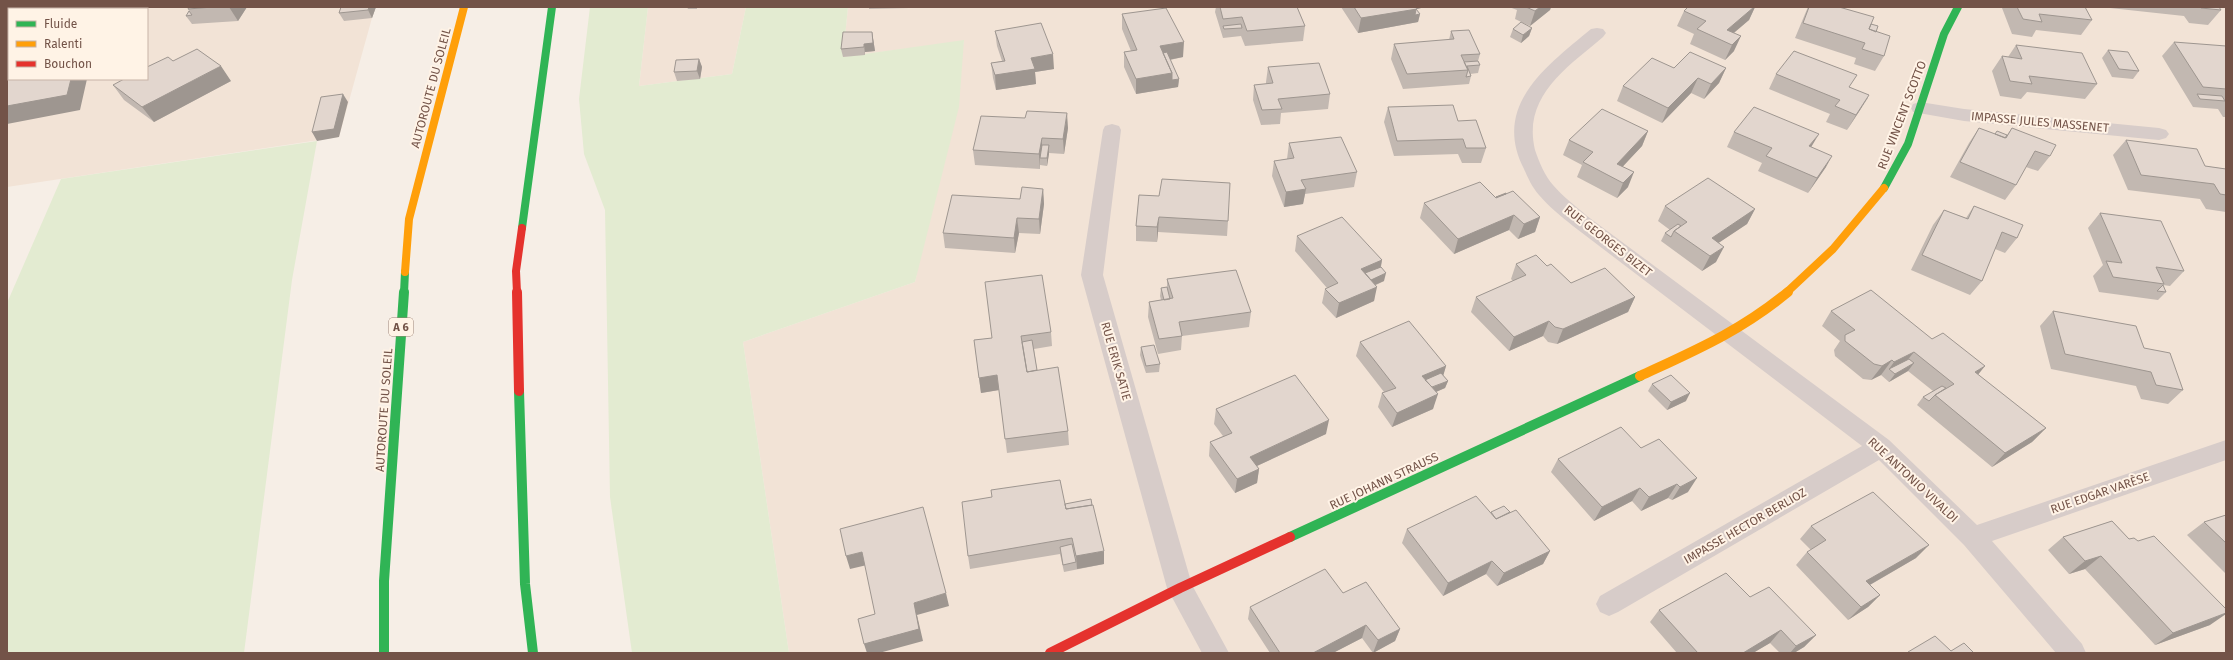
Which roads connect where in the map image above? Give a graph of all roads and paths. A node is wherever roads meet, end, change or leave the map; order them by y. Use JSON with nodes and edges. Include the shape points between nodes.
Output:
{"nodes":[{"id":1,"x":464,"y":7,"type":"edge"},
{"id":2,"x":552,"y":7,"type":"edge"},
{"id":3,"x":1958,"y":7,"type":"edge"},
{"id":4,"x":1597,"y":33,"type":"dead end"},
{"id":5,"x":1920,"y":108,"type":"junction"},
{"id":6,"x":1112,"y":130,"type":"dead end"},
{"id":7,"x":2160,"y":134,"type":"dead end"},
{"id":8,"x":1730,"y":334,"type":"junction"},
{"id":9,"x":1881,"y":447,"type":"junction"},
{"id":10,"x":2226,"y":450,"type":"edge"},
{"id":11,"x":1973,"y":537,"type":"junction"},
{"id":12,"x":1180,"y":588,"type":"junction"},
{"id":13,"x":1609,"y":604,"type":"dead end"},
{"id":14,"x":384,"y":653,"type":"edge"},
{"id":15,"x":533,"y":653,"type":"edge"},
{"id":16,"x":1050,"y":653,"type":"edge"},
{"id":17,"x":1216,"y":653,"type":"edge"},
{"id":18,"x":2073,"y":653,"type":"edge"}],
"edges":[{"from":1,"to":14,"type":"main road","name":"AUTOROUTE DU SOLEIL","number":"A 6","via":[[409,219],[384,581]]},
{"from":2,"to":15,"type":"main road","via":[[516,271],[525,584]]},
{"from":3,"to":5,"type":"main road","name":"RUE VINCENT SCOTTO","via":[[1948,22]]},
{"from":4,"to":8,"type":"street","name":"RUE GEORGES BIZET","via":[[1551,72],[1530,97],[1521,125],[1525,153],[1543,186],[1580,221]]},
{"from":5,"to":7,"type":"street","name":"IMPASSE JULES MASSENET","via":[[1964,115]]},
{"from":5,"to":8,"type":"main road","name":"RUE VINCENT SCOTTO","via":[[1896,171],[1863,217],[1808,274],[1768,308]]},
{"from":6,"to":12,"type":"street","name":"RUE ERIK SATIE","via":[[1092,275]]},
{"from":8,"to":9,"type":"street","name":"RUE ANTONIO VIVALDI"},
{"from":8,"to":12,"type":"main road","name":"RUE JOHANN STRAUSS"},
{"from":9,"to":11,"type":"street","name":"RUE ANTONIO VIVALDI"},
{"from":9,"to":13,"type":"street","name":"IMPASSE HECTOR BERLIOZ"},
{"from":10,"to":11,"type":"street","name":"RUE EDGAR VARÈSE"},
{"from":11,"to":18,"type":"street","name":"RUE ANTONIO VIVALDI"},
{"from":12,"to":16,"type":"main road","name":"RUE JOHANN STRAUSS"},
{"from":12,"to":17,"type":"street","name":"RUE ERIK SATIE"}]}
